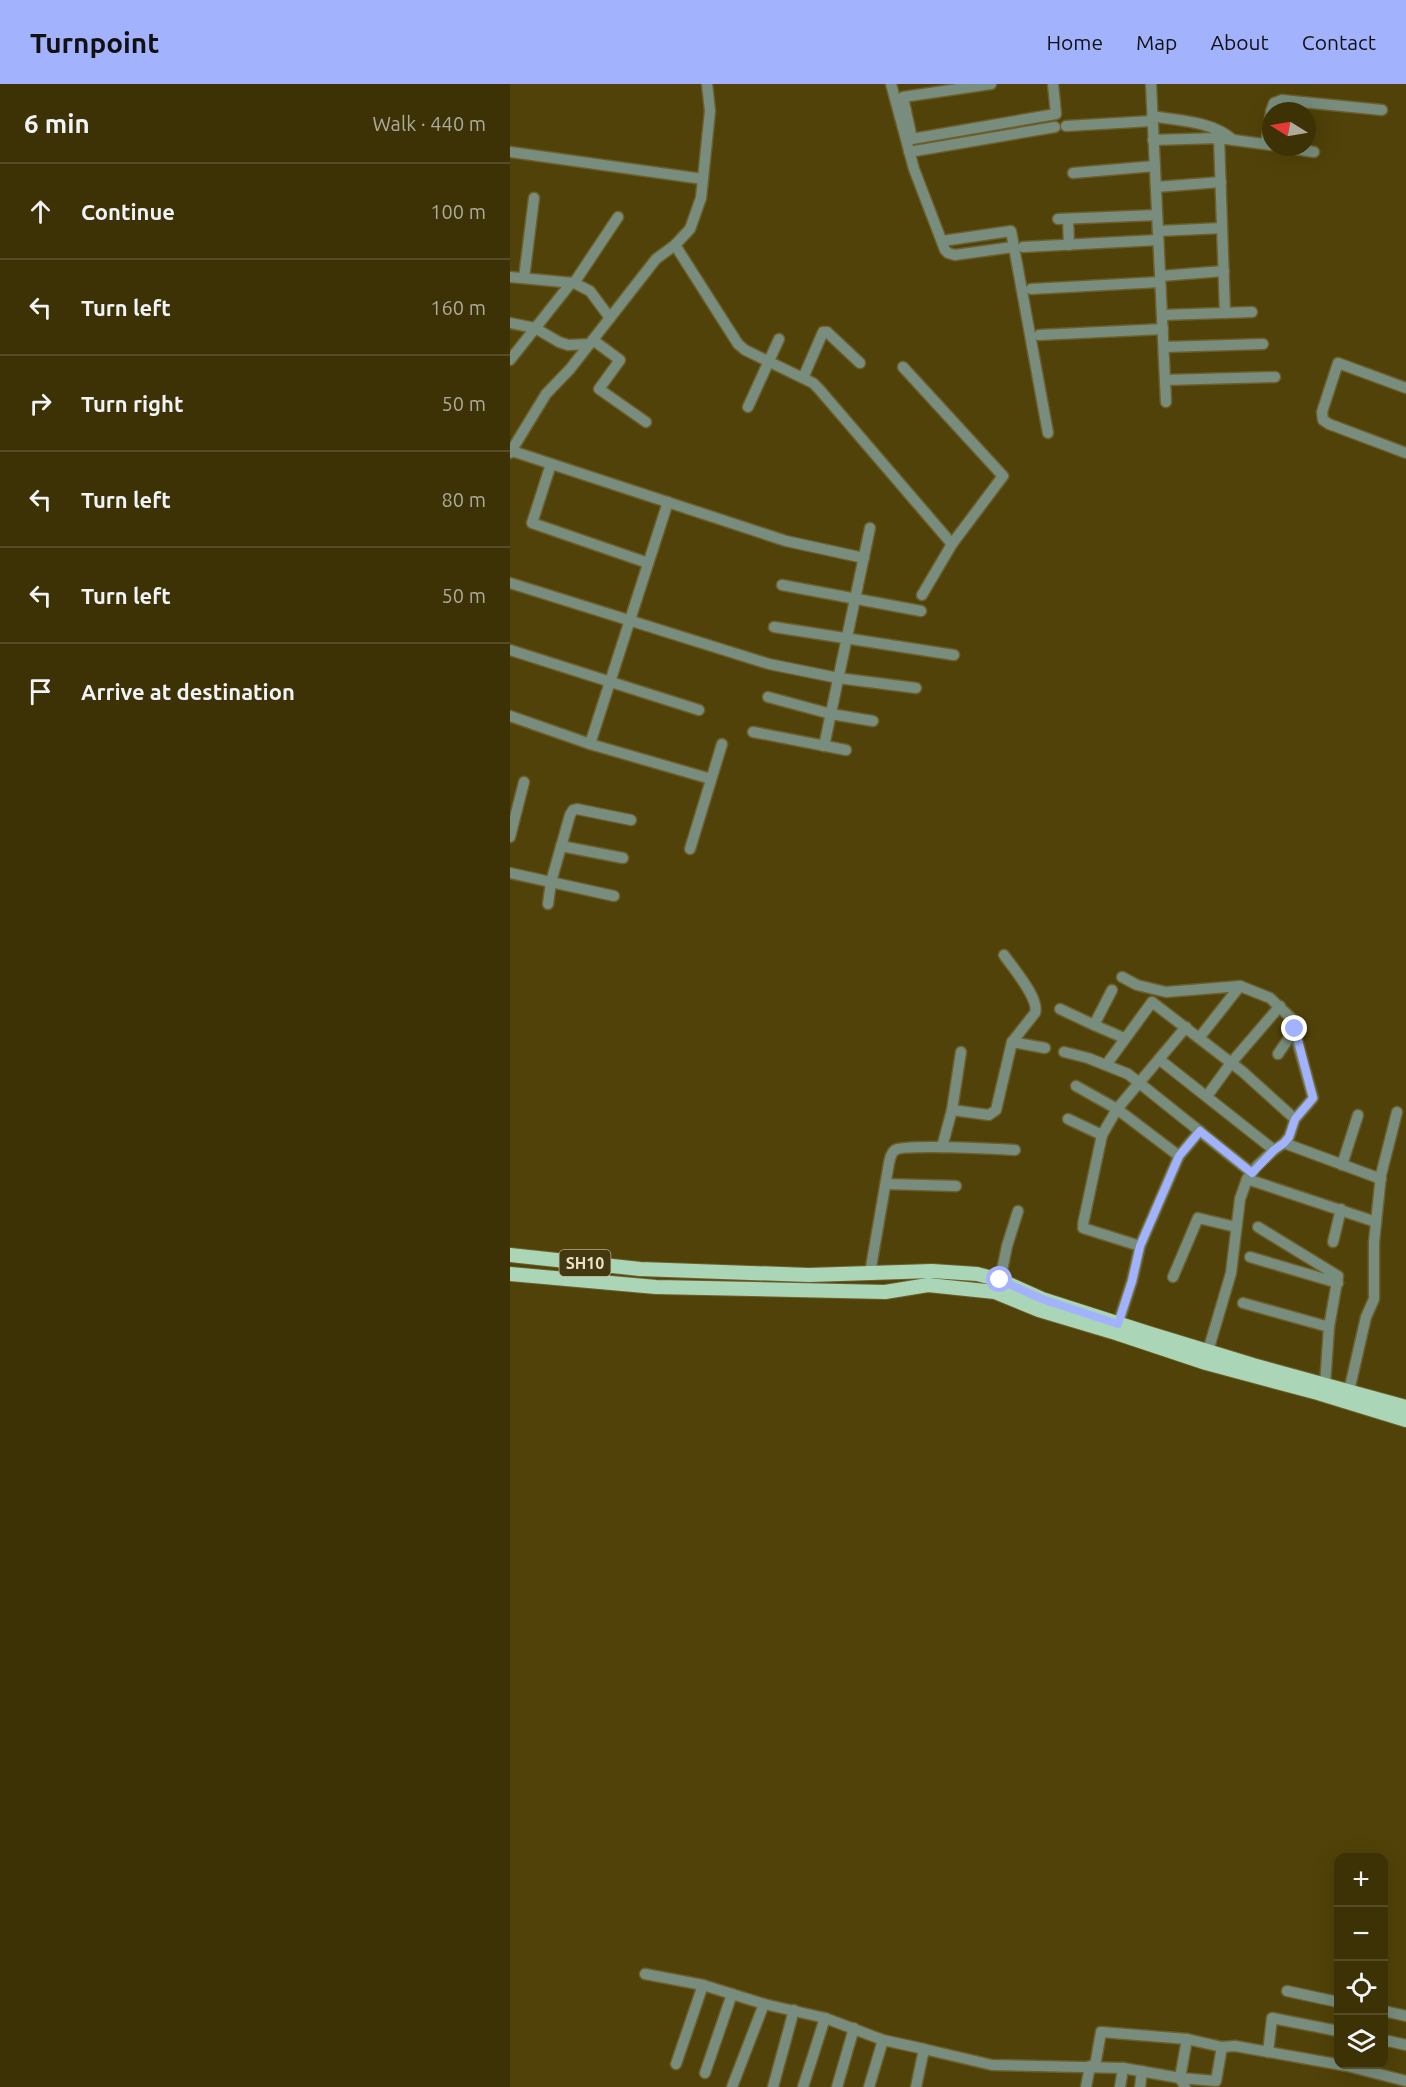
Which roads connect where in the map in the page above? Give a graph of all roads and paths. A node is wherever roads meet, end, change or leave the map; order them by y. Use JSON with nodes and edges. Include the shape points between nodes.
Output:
{"nodes":[{"id":1,"x":707,"y":84,"type":"edge"},
{"id":2,"x":891,"y":84,"type":"edge"},
{"id":3,"x":986,"y":84,"type":"edge"},
{"id":4,"x":1053,"y":84,"type":"edge"},
{"id":5,"x":1151,"y":84,"type":"edge"},
{"id":6,"x":1277,"y":102,"type":"edge"},
{"id":7,"x":1302,"y":102,"type":"edge"},
{"id":8,"x":1316,"y":103,"type":"edge"},
{"id":9,"x":1382,"y":110,"type":"dead end"},
{"id":10,"x":1152,"y":118,"type":"junction"},
{"id":11,"x":1219,"y":138,"type":"junction"},
{"id":12,"x":1154,"y":140,"type":"junction"},
{"id":13,"x":1234,"y":140,"type":"junction"},
{"id":14,"x":1262,"y":144,"type":"edge"},
{"id":15,"x":510,"y":152,"type":"edge"},
{"id":16,"x":909,"y":152,"type":"junction"},
{"id":17,"x":1155,"y":166,"type":"junction"},
{"id":18,"x":1073,"y":172,"type":"dead end"},
{"id":19,"x":703,"y":178,"type":"junction"},
{"id":20,"x":1221,"y":182,"type":"junction"},
{"id":21,"x":1156,"y":187,"type":"junction"},
{"id":22,"x":534,"y":198,"type":"dead end"},
{"id":23,"x":1157,"y":214,"type":"junction"},
{"id":24,"x":618,"y":217,"type":"dead end"},
{"id":25,"x":1222,"y":228,"type":"junction"},
{"id":26,"x":1158,"y":235,"type":"junction"},
{"id":27,"x":942,"y":241,"type":"junction"},
{"id":28,"x":675,"y":245,"type":"junction"},
{"id":29,"x":1069,"y":245,"type":"junction"},
{"id":30,"x":1018,"y":247,"type":"junction"},
{"id":31,"x":1224,"y":271,"type":"junction"},
{"id":32,"x":510,"y":277,"type":"edge"},
{"id":33,"x":524,"y":278,"type":"junction"},
{"id":34,"x":1160,"y":279,"type":"junction"},
{"id":35,"x":572,"y":283,"type":"junction"},
{"id":36,"x":1031,"y":289,"type":"dead end"},
{"id":37,"x":1252,"y":312,"type":"dead end"},
{"id":38,"x":1225,"y":313,"type":"junction"},
{"id":39,"x":1162,"y":315,"type":"junction"},
{"id":40,"x":610,"y":318,"type":"junction"},
{"id":41,"x":510,"y":323,"type":"edge"},
{"id":42,"x":535,"y":328,"type":"junction"},
{"id":43,"x":1163,"y":329,"type":"junction"},
{"id":44,"x":1039,"y":335,"type":"dead end"},
{"id":45,"x":779,"y":339,"type":"dead end"},
{"id":46,"x":591,"y":342,"type":"junction"},
{"id":47,"x":1263,"y":344,"type":"dead end"},
{"id":48,"x":1164,"y":347,"type":"junction"},
{"id":49,"x":510,"y":360,"type":"edge"},
{"id":50,"x":768,"y":361,"type":"junction"},
{"id":51,"x":860,"y":363,"type":"dead end"},
{"id":52,"x":903,"y":368,"type":"dead end"},
{"id":53,"x":1275,"y":377,"type":"dead end"},
{"id":54,"x":803,"y":378,"type":"junction"},
{"id":55,"x":1165,"y":380,"type":"junction"},
{"id":56,"x":1406,"y":388,"type":"edge"},
{"id":57,"x":1166,"y":402,"type":"dead end"},
{"id":58,"x":748,"y":407,"type":"dead end"},
{"id":59,"x":646,"y":422,"type":"dead end"},
{"id":60,"x":1048,"y":433,"type":"dead end"},
{"id":61,"x":511,"y":452,"type":"edge"},
{"id":62,"x":1406,"y":453,"type":"edge"},
{"id":63,"x":551,"y":464,"type":"junction"},
{"id":64,"x":668,"y":502,"type":"junction"},
{"id":65,"x":870,"y":528,"type":"dead end"},
{"id":66,"x":952,"y":544,"type":"junction"},
{"id":67,"x":864,"y":558,"type":"junction"},
{"id":68,"x":648,"y":563,"type":"junction"},
{"id":69,"x":782,"y":585,"type":"dead end"},
{"id":70,"x":511,"y":587,"type":"edge"},
{"id":71,"x":922,"y":595,"type":"dead end"},
{"id":72,"x":855,"y":598,"type":"junction"},
{"id":73,"x":921,"y":611,"type":"dead end"},
{"id":74,"x":629,"y":621,"type":"junction"},
{"id":75,"x":774,"y":627,"type":"dead end"},
{"id":76,"x":846,"y":639,"type":"junction"},
{"id":77,"x":510,"y":650,"type":"edge"},
{"id":78,"x":954,"y":655,"type":"dead end"},
{"id":79,"x":838,"y":678,"type":"junction"},
{"id":80,"x":609,"y":682,"type":"junction"},
{"id":81,"x":916,"y":688,"type":"dead end"},
{"id":82,"x":768,"y":697,"type":"dead end"},
{"id":83,"x":699,"y":710,"type":"dead end"},
{"id":84,"x":831,"y":714,"type":"junction"},
{"id":85,"x":510,"y":716,"type":"edge"},
{"id":86,"x":873,"y":721,"type":"dead end"},
{"id":87,"x":753,"y":732,"type":"dead end"},
{"id":88,"x":590,"y":744,"type":"junction"},
{"id":89,"x":722,"y":744,"type":"dead end"},
{"id":90,"x":824,"y":746,"type":"junction"},
{"id":91,"x":846,"y":750,"type":"dead end"},
{"id":92,"x":711,"y":779,"type":"junction"},
{"id":93,"x":524,"y":782,"type":"dead end"},
{"id":94,"x":632,"y":820,"type":"dead end"},
{"id":95,"x":510,"y":837,"type":"edge"},
{"id":96,"x":561,"y":846,"type":"junction"},
{"id":97,"x":690,"y":849,"type":"dead end"},
{"id":98,"x":623,"y":858,"type":"dead end"},
{"id":99,"x":510,"y":873,"type":"edge"},
{"id":100,"x":551,"y":882,"type":"junction"},
{"id":101,"x":614,"y":896,"type":"dead end"},
{"id":102,"x":548,"y":904,"type":"dead end"},
{"id":103,"x":1004,"y":955,"type":"dead end"},
{"id":104,"x":1122,"y":977,"type":"dead end"},
{"id":105,"x":1240,"y":986,"type":"junction"},
{"id":106,"x":1112,"y":990,"type":"dead end"},
{"id":107,"x":1280,"y":1006,"type":"junction"},
{"id":108,"x":1060,"y":1009,"type":"dead end"},
{"id":109,"x":1094,"y":1024,"type":"junction"},
{"id":110,"x":1185,"y":1027,"type":"junction"},
{"id":111,"x":1295,"y":1029,"type":"junction"},
{"id":112,"x":1124,"y":1038,"type":"junction"},
{"id":113,"x":1199,"y":1038,"type":"junction"},
{"id":114,"x":1012,"y":1042,"type":"junction"},
{"id":115,"x":1045,"y":1048,"type":"dead end"},
{"id":116,"x":961,"y":1052,"type":"dead end"},
{"id":117,"x":1064,"y":1052,"type":"dead end"},
{"id":118,"x":1278,"y":1054,"type":"dead end"},
{"id":119,"x":1160,"y":1060,"type":"junction"},
{"id":120,"x":1231,"y":1063,"type":"junction"},
{"id":121,"x":1106,"y":1065,"type":"junction"},
{"id":122,"x":1140,"y":1083,"type":"junction"},
{"id":123,"x":1076,"y":1086,"type":"dead end"},
{"id":124,"x":1207,"y":1096,"type":"junction"},
{"id":125,"x":1117,"y":1109,"type":"junction"},
{"id":126,"x":952,"y":1110,"type":"junction"},
{"id":127,"x":1397,"y":1112,"type":"dead end"},
{"id":128,"x":1358,"y":1115,"type":"dead end"},
{"id":129,"x":1068,"y":1119,"type":"dead end"},
{"id":130,"x":1295,"y":1119,"type":"junction"},
{"id":131,"x":1200,"y":1131,"type":"junction"},
{"id":132,"x":1102,"y":1135,"type":"junction"},
{"id":133,"x":1284,"y":1143,"type":"junction"},
{"id":134,"x":942,"y":1147,"type":"junction"},
{"id":135,"x":1015,"y":1150,"type":"dead end"},
{"id":136,"x":1274,"y":1150,"type":"junction"},
{"id":137,"x":1179,"y":1156,"type":"junction"},
{"id":138,"x":1342,"y":1165,"type":"junction"},
{"id":139,"x":1250,"y":1176,"type":"junction"},
{"id":140,"x":1381,"y":1179,"type":"junction"},
{"id":141,"x":886,"y":1184,"type":"junction"},
{"id":142,"x":956,"y":1186,"type":"dead end"},
{"id":143,"x":1341,"y":1209,"type":"junction"},
{"id":144,"x":1018,"y":1211,"type":"dead end"},
{"id":145,"x":1376,"y":1222,"type":"junction"},
{"id":146,"x":1236,"y":1227,"type":"junction"},
{"id":147,"x":1258,"y":1227,"type":"dead end"},
{"id":148,"x":1333,"y":1242,"type":"dead end"},
{"id":149,"x":1140,"y":1246,"type":"junction"},
{"id":150,"x":510,"y":1255,"type":"edge"},
{"id":151,"x":1250,"y":1257,"type":"dead end"},
{"id":152,"x":870,"y":1273,"type":"junction"},
{"id":153,"x":510,"y":1274,"type":"edge"},
{"id":154,"x":1173,"y":1276,"type":"dead end"},
{"id":155,"x":1000,"y":1280,"type":"junction"},
{"id":156,"x":1338,"y":1283,"type":"junction"},
{"id":157,"x":1243,"y":1303,"type":"dead end"},
{"id":158,"x":1118,"y":1324,"type":"junction"},
{"id":159,"x":1329,"y":1327,"type":"junction"},
{"id":160,"x":1147,"y":1338,"type":"junction"},
{"id":161,"x":1208,"y":1352,"type":"junction"},
{"id":162,"x":1324,"y":1385,"type":"junction"},
{"id":163,"x":1349,"y":1391,"type":"junction"},
{"id":164,"x":1406,"y":1407,"type":"edge"},
{"id":165,"x":1406,"y":1420,"type":"edge"},
{"id":166,"x":645,"y":1974,"type":"dead end"},
{"id":167,"x":703,"y":1984,"type":"junction"},
{"id":168,"x":1287,"y":1991,"type":"dead end"},
{"id":169,"x":732,"y":1994,"type":"junction"},
{"id":170,"x":1334,"y":2001,"type":"edge"},
{"id":171,"x":764,"y":2004,"type":"junction"},
{"id":172,"x":795,"y":2010,"type":"junction"},
{"id":173,"x":1388,"y":2012,"type":"edge"},
{"id":174,"x":1406,"y":2016,"type":"edge"},
{"id":175,"x":825,"y":2018,"type":"junction"},
{"id":176,"x":854,"y":2028,"type":"junction"},
{"id":177,"x":1334,"y":2030,"type":"edge"},
{"id":178,"x":1186,"y":2039,"type":"junction"},
{"id":179,"x":883,"y":2040,"type":"junction"},
{"id":180,"x":1388,"y":2041,"type":"edge"},
{"id":181,"x":1406,"y":2045,"type":"edge"},
{"id":182,"x":1222,"y":2047,"type":"junction"},
{"id":183,"x":924,"y":2049,"type":"junction"},
{"id":184,"x":1268,"y":2052,"type":"junction"},
{"id":185,"x":1334,"y":2063,"type":"edge"},
{"id":186,"x":676,"y":2064,"type":"dead end"},
{"id":187,"x":1093,"y":2066,"type":"junction"},
{"id":188,"x":1123,"y":2068,"type":"junction"},
{"id":189,"x":1362,"y":2069,"type":"edge"},
{"id":190,"x":1142,"y":2071,"type":"junction"},
{"id":191,"x":705,"y":2073,"type":"dead end"},
{"id":192,"x":1406,"y":2081,"type":"edge"},
{"id":193,"x":1177,"y":2082,"type":"edge"},
{"id":194,"x":1217,"y":2084,"type":"edge"},
{"id":195,"x":732,"y":2087,"type":"edge"},
{"id":196,"x":773,"y":2087,"type":"edge"},
{"id":197,"x":802,"y":2087,"type":"edge"},
{"id":198,"x":837,"y":2087,"type":"edge"},
{"id":199,"x":869,"y":2087,"type":"edge"},
{"id":200,"x":916,"y":2087,"type":"edge"},
{"id":201,"x":1086,"y":2087,"type":"edge"},
{"id":202,"x":1120,"y":2087,"type":"edge"},
{"id":203,"x":1140,"y":2087,"type":"edge"}],
"edges":[{"from":1,"to":19,"type":"street","via":[[710,111]]},
{"from":2,"to":16,"type":"street"},
{"from":3,"to":4,"type":"street","via":[[903,97],[912,139],[1056,114]]},
{"from":5,"to":10,"type":"street"},
{"from":6,"to":7,"type":"street"},
{"from":8,"to":9,"type":"street"},
{"from":10,"to":12,"type":"street"},
{"from":10,"to":13,"type":"street","via":[[1212,126]]},
{"from":10,"to":16,"type":"street","via":[[1061,127]]},
{"from":11,"to":12,"type":"street"},
{"from":11,"to":13,"type":"street"},
{"from":11,"to":20,"type":"street"},
{"from":12,"to":17,"type":"street"},
{"from":13,"to":14,"type":"street"},
{"from":15,"to":19,"type":"street"},
{"from":16,"to":27,"type":"street"},
{"from":17,"to":18,"type":"street"},
{"from":17,"to":21,"type":"street"},
{"from":19,"to":28,"type":"street","via":[[701,198],[690,229]]},
{"from":20,"to":21,"type":"street"},
{"from":20,"to":25,"type":"street"},
{"from":21,"to":23,"type":"street"},
{"from":22,"to":33,"type":"street"},
{"from":23,"to":26,"type":"street"},
{"from":23,"to":29,"type":"street","via":[[1063,219]]},
{"from":24,"to":35,"type":"street"},
{"from":25,"to":26,"type":"street"},
{"from":25,"to":31,"type":"street"},
{"from":26,"to":29,"type":"street"},
{"from":26,"to":34,"type":"street"},
{"from":27,"to":30,"type":"street","via":[[951,255]]},
{"from":27,"to":30,"type":"street","via":[[1009,231]]},
{"from":28,"to":40,"type":"street","via":[[656,259]]},
{"from":28,"to":50,"type":"street","via":[[738,344]]},
{"from":29,"to":30,"type":"street"},
{"from":30,"to":60,"type":"street"},
{"from":31,"to":34,"type":"street"},
{"from":31,"to":38,"type":"street"},
{"from":32,"to":33,"type":"street"},
{"from":33,"to":35,"type":"street"},
{"from":34,"to":36,"type":"street"},
{"from":34,"to":39,"type":"street"},
{"from":35,"to":40,"type":"street","via":[[590,291]]},
{"from":35,"to":42,"type":"street"},
{"from":37,"to":38,"type":"street"},
{"from":38,"to":39,"type":"street"},
{"from":39,"to":43,"type":"street"},
{"from":40,"to":46,"type":"street"},
{"from":41,"to":42,"type":"street"},
{"from":42,"to":46,"type":"street","via":[[568,345]]},
{"from":42,"to":49,"type":"street"},
{"from":43,"to":44,"type":"street"},
{"from":43,"to":48,"type":"street"},
{"from":45,"to":50,"type":"street"},
{"from":46,"to":59,"type":"street","via":[[620,360],[599,389]]},
{"from":46,"to":61,"type":"street","via":[[546,394]]},
{"from":47,"to":48,"type":"street"},
{"from":48,"to":55,"type":"street"},
{"from":50,"to":54,"type":"street"},
{"from":50,"to":58,"type":"street"},
{"from":51,"to":54,"type":"street","via":[[823,332]]},
{"from":52,"to":66,"type":"street","via":[[1003,476]]},
{"from":53,"to":55,"type":"street"},
{"from":54,"to":66,"type":"street","via":[[819,389]]},
{"from":55,"to":57,"type":"street"},
{"from":56,"to":62,"type":"street","via":[[1338,363],[1322,412],[1323,420],[1329,424]]},
{"from":61,"to":63,"type":"street"},
{"from":63,"to":64,"type":"street"},
{"from":63,"to":68,"type":"street","via":[[532,523]]},
{"from":64,"to":67,"type":"street","via":[[786,541]]},
{"from":64,"to":68,"type":"street"},
{"from":65,"to":67,"type":"street"},
{"from":66,"to":71,"type":"street"},
{"from":67,"to":72,"type":"street"},
{"from":68,"to":74,"type":"street"},
{"from":69,"to":72,"type":"street"},
{"from":70,"to":74,"type":"street"},
{"from":72,"to":73,"type":"street"},
{"from":72,"to":76,"type":"street"},
{"from":74,"to":79,"type":"street","via":[[769,664]]},
{"from":74,"to":80,"type":"street"},
{"from":75,"to":76,"type":"street"},
{"from":76,"to":78,"type":"street"},
{"from":76,"to":79,"type":"street"},
{"from":77,"to":80,"type":"street"},
{"from":79,"to":81,"type":"street"},
{"from":79,"to":84,"type":"street"},
{"from":80,"to":83,"type":"street"},
{"from":80,"to":88,"type":"street"},
{"from":82,"to":84,"type":"street"},
{"from":84,"to":86,"type":"street"},
{"from":84,"to":90,"type":"street"},
{"from":85,"to":88,"type":"street"},
{"from":87,"to":90,"type":"street"},
{"from":88,"to":92,"type":"street"},
{"from":89,"to":92,"type":"street"},
{"from":90,"to":91,"type":"street"},
{"from":92,"to":97,"type":"street"},
{"from":93,"to":95,"type":"street"},
{"from":94,"to":96,"type":"street","via":[[577,808],[570,815]]},
{"from":96,"to":98,"type":"street"},
{"from":96,"to":100,"type":"street"},
{"from":99,"to":100,"type":"street"},
{"from":100,"to":101,"type":"street"},
{"from":100,"to":102,"type":"street"},
{"from":103,"to":114,"type":"street","via":[[1037,1008]]},
{"from":104,"to":105,"type":"street","via":[[1166,992]]},
{"from":105,"to":107,"type":"street"},
{"from":105,"to":113,"type":"street"},
{"from":106,"to":109,"type":"street"},
{"from":107,"to":111,"type":"street"},
{"from":107,"to":120,"type":"street"},
{"from":108,"to":109,"type":"street"},
{"from":109,"to":112,"type":"street"},
{"from":110,"to":112,"type":"street","via":[[1152,1002]]},
{"from":110,"to":113,"type":"street"},
{"from":110,"to":119,"type":"street"},
{"from":111,"to":118,"type":"street"},
{"from":111,"to":130,"type":"street","via":[[1313,1098]]},
{"from":112,"to":121,"type":"street"},
{"from":113,"to":120,"type":"street"},
{"from":114,"to":115,"type":"street"},
{"from":114,"to":126,"type":"street","via":[[996,1110],[989,1115]]},
{"from":116,"to":126,"type":"street"},
{"from":117,"to":121,"type":"street"},
{"from":119,"to":122,"type":"street"},
{"from":119,"to":124,"type":"street"},
{"from":120,"to":124,"type":"street"},
{"from":120,"to":130,"type":"street"},
{"from":121,"to":122,"type":"street"},
{"from":122,"to":125,"type":"street"},
{"from":122,"to":131,"type":"street"},
{"from":123,"to":125,"type":"street"},
{"from":124,"to":136,"type":"street"},
{"from":125,"to":132,"type":"street"},
{"from":125,"to":137,"type":"street"},
{"from":126,"to":134,"type":"street"},
{"from":127,"to":140,"type":"street"},
{"from":128,"to":138,"type":"street"},
{"from":129,"to":132,"type":"street"},
{"from":130,"to":133,"type":"street"},
{"from":131,"to":137,"type":"street"},
{"from":131,"to":139,"type":"street"},
{"from":132,"to":149,"type":"street","via":[[1083,1226]]},
{"from":133,"to":136,"type":"street"},
{"from":133,"to":138,"type":"street"},
{"from":134,"to":135,"type":"street"},
{"from":134,"to":141,"type":"street","via":[[896,1149],[891,1155]]},
{"from":136,"to":139,"type":"street"},
{"from":137,"to":149,"type":"street"},
{"from":138,"to":140,"type":"street"},
{"from":139,"to":143,"type":"street"},
{"from":139,"to":146,"type":"street","via":[[1240,1199]]},
{"from":140,"to":145,"type":"street"},
{"from":141,"to":142,"type":"street"},
{"from":141,"to":152,"type":"street"},
{"from":143,"to":145,"type":"street"},
{"from":143,"to":148,"type":"street"},
{"from":144,"to":155,"type":"street"},
{"from":145,"to":163,"type":"street","via":[[1374,1299]]},
{"from":146,"to":154,"type":"street","via":[[1198,1218]]},
{"from":146,"to":161,"type":"street","via":[[1231,1273]]},
{"from":147,"to":156,"type":"street","via":[[1337,1275]]},
{"from":149,"to":158,"type":"street"},
{"from":150,"to":152,"type":"main road","number":"SH10","via":[[640,1269],[809,1275]]},
{"from":151,"to":156,"type":"street"},
{"from":152,"to":155,"type":"main road","number":"SH10","via":[[962,1272]]},
{"from":153,"to":160,"type":"main road","number":"SH10","via":[[656,1287],[885,1292],[940,1285],[995,1292],[1039,1310]]},
{"from":155,"to":158,"type":"main road","number":"SH10","via":[[1042,1299]]},
{"from":156,"to":159,"type":"street"},
{"from":157,"to":159,"type":"street"},
{"from":158,"to":160,"type":"main road","number":"SH10"},
{"from":159,"to":162,"type":"street"},
{"from":160,"to":161,"type":"main road","number":"SH10"},
{"from":160,"to":165,"type":"main road","number":"SH10","via":[[1206,1364]]},
{"from":161,"to":162,"type":"main road","number":"SH10"},
{"from":162,"to":163,"type":"main road","number":"SH10"},
{"from":163,"to":164,"type":"main road","number":"SH10"},
{"from":166,"to":167,"type":"street"},
{"from":167,"to":169,"type":"street"},
{"from":167,"to":186,"type":"street"},
{"from":168,"to":170,"type":"street"},
{"from":169,"to":171,"type":"street"},
{"from":169,"to":191,"type":"street"},
{"from":171,"to":172,"type":"street"},
{"from":171,"to":195,"type":"street"},
{"from":172,"to":175,"type":"street"},
{"from":172,"to":196,"type":"street"},
{"from":173,"to":174,"type":"street"},
{"from":175,"to":176,"type":"street"},
{"from":175,"to":197,"type":"street"},
{"from":176,"to":179,"type":"street"},
{"from":176,"to":198,"type":"street"},
{"from":177,"to":184,"type":"street","via":[[1272,2018]]},
{"from":178,"to":182,"type":"street"},
{"from":178,"to":187,"type":"street","via":[[1101,2032]]},
{"from":178,"to":193,"type":"street"},
{"from":179,"to":183,"type":"street"},
{"from":179,"to":199,"type":"street"},
{"from":180,"to":181,"type":"street"},
{"from":182,"to":184,"type":"street"},
{"from":182,"to":194,"type":"street"},
{"from":183,"to":187,"type":"street","via":[[992,2065]]},
{"from":183,"to":200,"type":"street"},
{"from":184,"to":185,"type":"street"},
{"from":187,"to":188,"type":"street"},
{"from":187,"to":201,"type":"street"},
{"from":188,"to":190,"type":"street"},
{"from":188,"to":202,"type":"street"},
{"from":189,"to":192,"type":"street"},
{"from":190,"to":193,"type":"street"},
{"from":190,"to":203,"type":"street"},
{"from":193,"to":194,"type":"street"}]}
